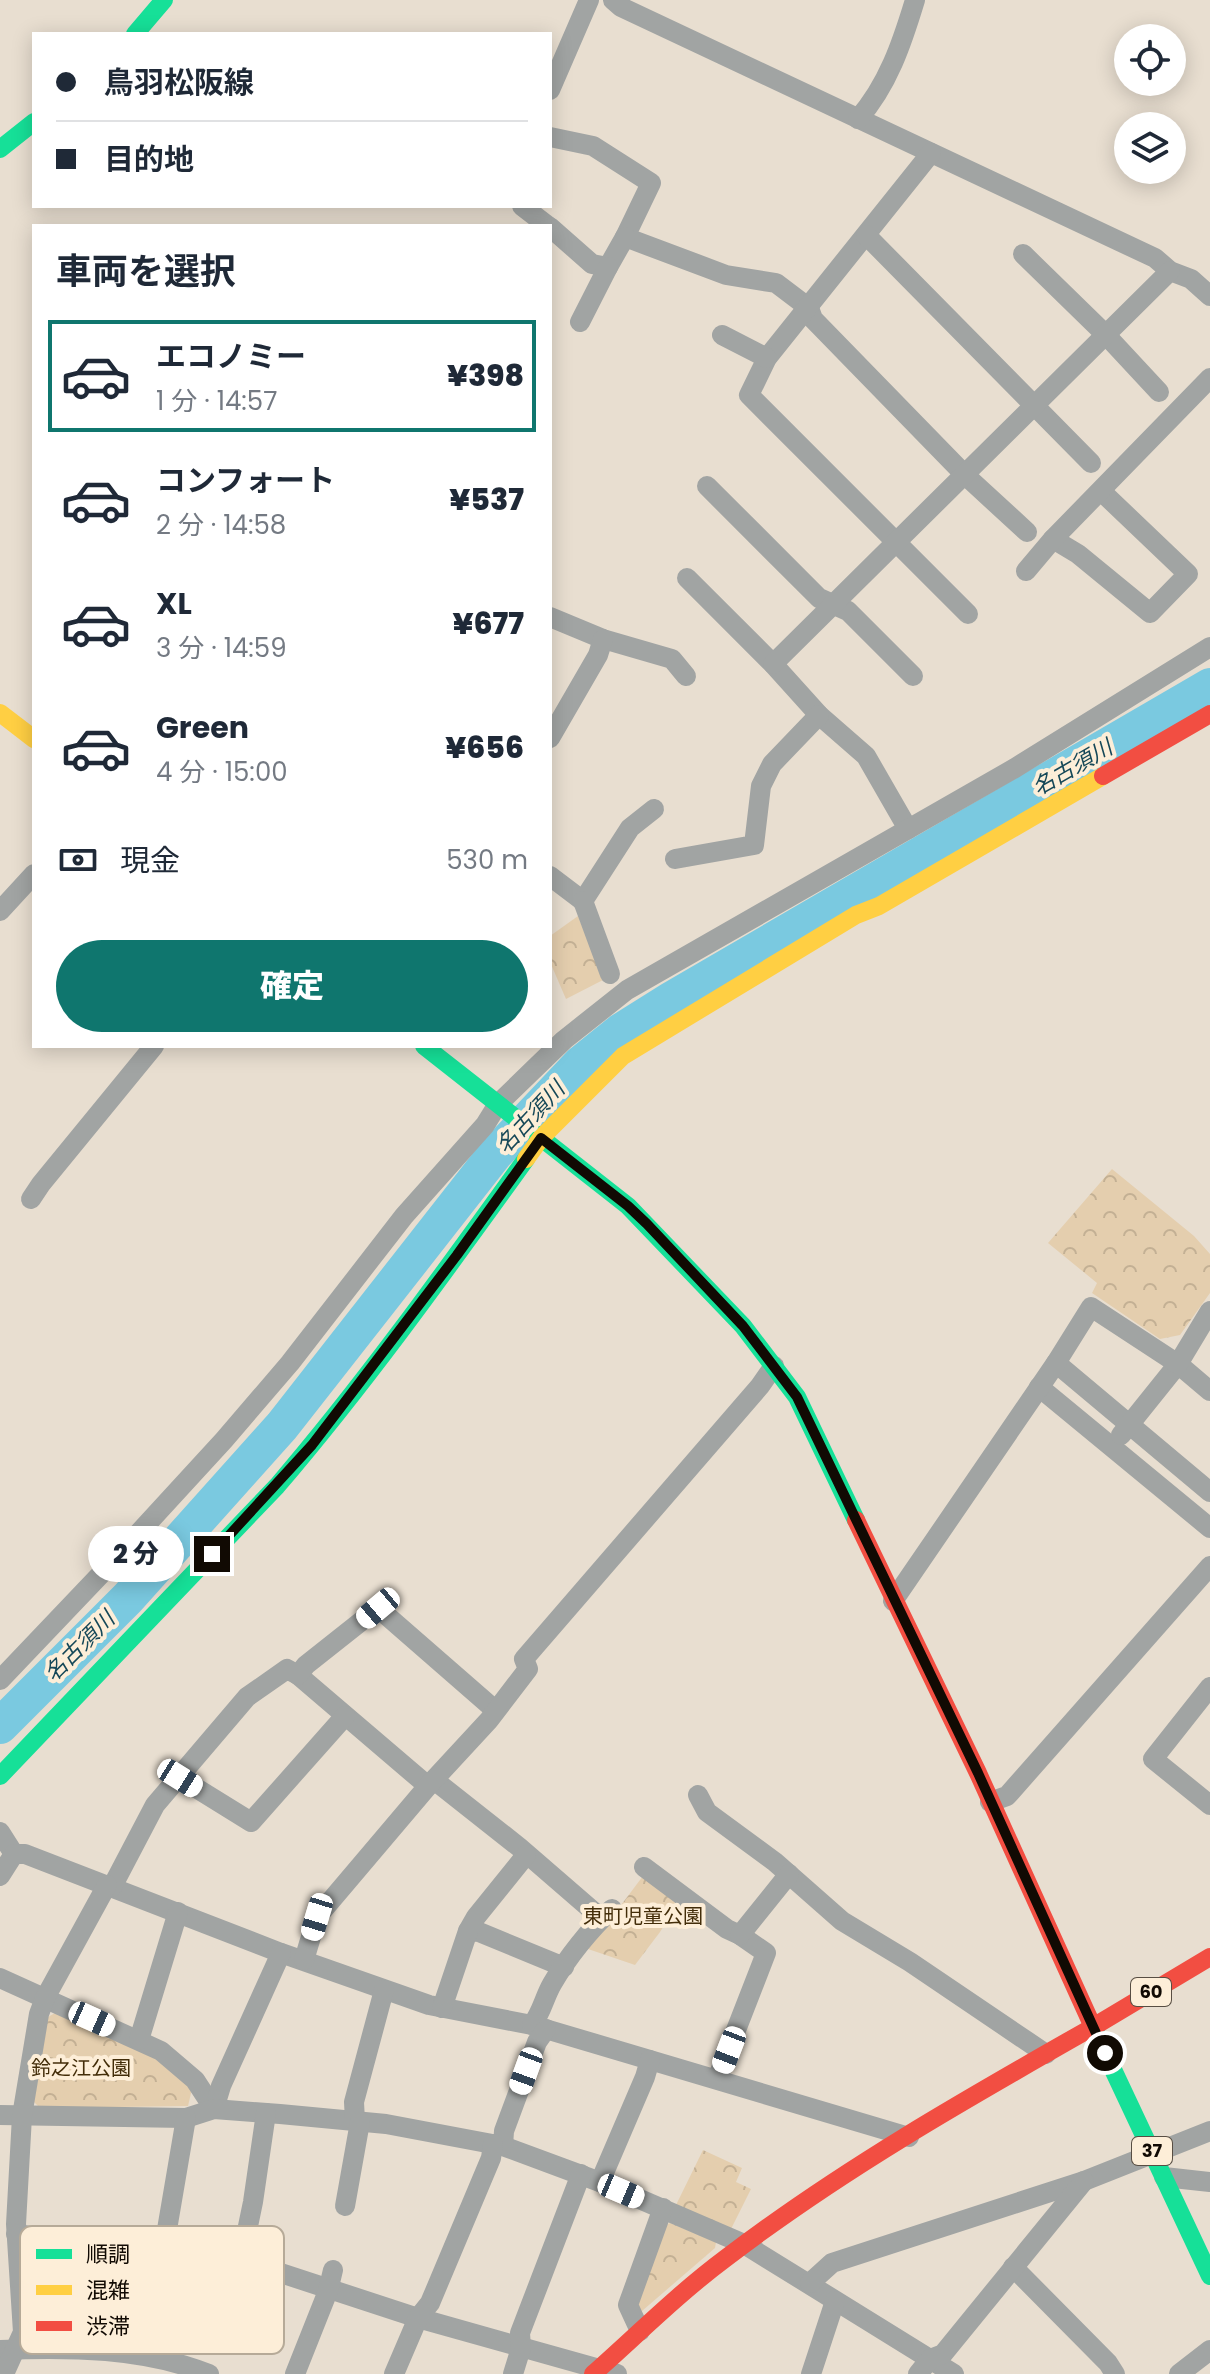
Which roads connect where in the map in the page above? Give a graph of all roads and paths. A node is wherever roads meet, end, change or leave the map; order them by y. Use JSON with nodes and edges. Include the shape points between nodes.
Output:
{"nodes":[{"id":1,"x":164,"y":0,"type":"edge"},
{"id":2,"x":589,"y":0,"type":"edge"},
{"id":3,"x":613,"y":0,"type":"edge"},
{"id":4,"x":915,"y":0,"type":"edge"},
{"id":5,"x":137,"y":32,"type":"edge"},
{"id":6,"x":552,"y":85,"type":"edge"},
{"id":7,"x":858,"y":119,"type":"junction"},
{"id":8,"x":32,"y":124,"type":"edge"},
{"id":9,"x":552,"y":137,"type":"edge"},
{"id":10,"x":0,"y":149,"type":"edge"},
{"id":11,"x":931,"y":153,"type":"junction"},
{"id":12,"x":525,"y":208,"type":"edge"},
{"id":13,"x":545,"y":224,"type":"edge"},
{"id":14,"x":552,"y":230,"type":"edge"},
{"id":15,"x":866,"y":235,"type":"junction"},
{"id":16,"x":625,"y":237,"type":"junction"},
{"id":17,"x":1023,"y":254,"type":"dead end"},
{"id":18,"x":608,"y":267,"type":"junction"},
{"id":19,"x":1170,"y":271,"type":"junction"},
{"id":20,"x":1210,"y":296,"type":"edge"},
{"id":21,"x":809,"y":308,"type":"junction"},
{"id":22,"x":580,"y":322,"type":"dead end"},
{"id":23,"x":722,"y":335,"type":"dead end"},
{"id":24,"x":1106,"y":335,"type":"junction"},
{"id":25,"x":767,"y":358,"type":"junction"},
{"id":26,"x":1210,"y":378,"type":"edge"},
{"id":27,"x":1159,"y":392,"type":"dead end"},
{"id":28,"x":1034,"y":406,"type":"junction"},
{"id":29,"x":1091,"y":463,"type":"dead end"},
{"id":30,"x":965,"y":475,"type":"junction"},
{"id":31,"x":707,"y":486,"type":"dead end"},
{"id":32,"x":1101,"y":491,"type":"junction"},
{"id":33,"x":1027,"y":532,"type":"dead end"},
{"id":34,"x":1053,"y":539,"type":"junction"},
{"id":35,"x":896,"y":542,"type":"junction"},
{"id":36,"x":1026,"y":571,"type":"dead end"},
{"id":37,"x":687,"y":578,"type":"dead end"},
{"id":38,"x":834,"y":604,"type":"junction"},
{"id":39,"x":968,"y":614,"type":"dead end"},
{"id":40,"x":552,"y":618,"type":"edge"},
{"id":41,"x":603,"y":639,"type":"junction"},
{"id":42,"x":1210,"y":647,"type":"edge"},
{"id":43,"x":773,"y":664,"type":"junction"},
{"id":44,"x":686,"y":676,"type":"dead end"},
{"id":45,"x":913,"y":676,"type":"dead end"},
{"id":46,"x":0,"y":713,"type":"edge"},
{"id":47,"x":1210,"y":714,"type":"edge"},
{"id":48,"x":819,"y":715,"type":"junction"},
{"id":49,"x":552,"y":735,"type":"edge"},
{"id":50,"x":32,"y":737,"type":"edge"},
{"id":51,"x":654,"y":809,"type":"dead end"},
{"id":52,"x":908,"y":829,"type":"junction"},
{"id":53,"x":675,"y":859,"type":"dead end"},
{"id":54,"x":32,"y":876,"type":"edge"},
{"id":55,"x":552,"y":878,"type":"edge"},
{"id":56,"x":583,"y":901,"type":"junction"},
{"id":57,"x":0,"y":911,"type":"edge"},
{"id":58,"x":610,"y":974,"type":"dead end"},
{"id":59,"x":152,"y":1048,"type":"edge"},
{"id":60,"x":427,"y":1048,"type":"edge"},
{"id":61,"x":498,"y":1104,"type":"junction"},
{"id":62,"x":541,"y":1138,"type":"junction"},
{"id":63,"x":31,"y":1199,"type":"dead end"},
{"id":64,"x":1208,"y":1318,"type":"edge"},
{"id":65,"x":1056,"y":1363,"type":"junction"},
{"id":66,"x":1178,"y":1364,"type":"junction"},
{"id":67,"x":774,"y":1366,"type":"junction"},
{"id":68,"x":1039,"y":1387,"type":"junction"},
{"id":69,"x":1210,"y":1391,"type":"edge"},
{"id":70,"x":1128,"y":1424,"type":"junction"},
{"id":71,"x":1113,"y":1448,"type":"junction"},
{"id":72,"x":1210,"y":1492,"type":"edge"},
{"id":73,"x":1210,"y":1528,"type":"edge"},
{"id":74,"x":1210,"y":1566,"type":"edge"},
{"id":75,"x":893,"y":1601,"type":"junction"},
{"id":76,"x":298,"y":1675,"type":"junction"},
{"id":77,"x":0,"y":1680,"type":"edge"},
{"id":78,"x":1208,"y":1694,"type":"edge"},
{"id":79,"x":495,"y":1710,"type":"junction"},
{"id":80,"x":345,"y":1716,"type":"junction"},
{"id":81,"x":0,"y":1776,"type":"edge"},
{"id":82,"x":180,"y":1778,"type":"junction"},
{"id":83,"x":431,"y":1783,"type":"junction"},
{"id":84,"x":698,"y":1795,"type":"dead end"},
{"id":85,"x":990,"y":1802,"type":"junction"},
{"id":86,"x":1210,"y":1805,"type":"edge"},
{"id":87,"x":0,"y":1832,"type":"edge"},
{"id":88,"x":14,"y":1854,"type":"junction"},
{"id":89,"x":526,"y":1855,"type":"junction"},
{"id":90,"x":644,"y":1867,"type":"dead end"},
{"id":91,"x":789,"y":1874,"type":"junction"},
{"id":92,"x":0,"y":1876,"type":"edge"},
{"id":93,"x":109,"y":1886,"type":"junction"},
{"id":94,"x":178,"y":1912,"type":"junction"},
{"id":95,"x":468,"y":1931,"type":"junction"},
{"id":96,"x":740,"y":1935,"type":"junction"},
{"id":97,"x":281,"y":1953,"type":"junction"},
{"id":98,"x":1210,"y":1957,"type":"edge"},
{"id":99,"x":304,"y":1960,"type":"junction"},
{"id":100,"x":564,"y":1967,"type":"junction"},
{"id":101,"x":0,"y":1978,"type":"edge"},
{"id":102,"x":384,"y":1990,"type":"junction"},
{"id":103,"x":45,"y":1998,"type":"junction"},
{"id":104,"x":442,"y":2008,"type":"junction"},
{"id":105,"x":539,"y":2027,"type":"junction"},
{"id":106,"x":1093,"y":2027,"type":"junction"},
{"id":107,"x":139,"y":2040,"type":"junction"},
{"id":108,"x":1046,"y":2054,"type":"junction"},
{"id":109,"x":650,"y":2060,"type":"junction"},
{"id":110,"x":717,"y":2079,"type":"junction"},
{"id":111,"x":214,"y":2109,"type":"junction"},
{"id":112,"x":266,"y":2113,"type":"junction"},
{"id":113,"x":0,"y":2115,"type":"edge"},
{"id":114,"x":22,"y":2116,"type":"junction"},
{"id":115,"x":186,"y":2118,"type":"junction"},
{"id":116,"x":358,"y":2122,"type":"junction"},
{"id":117,"x":1210,"y":2131,"type":"edge"},
{"id":118,"x":909,"y":2137,"type":"junction"},
{"id":119,"x":498,"y":2145,"type":"junction"},
{"id":120,"x":1153,"y":2153,"type":"junction"},
{"id":121,"x":1164,"y":2177,"type":"junction"},
{"id":122,"x":591,"y":2178,"type":"junction"},
{"id":123,"x":1084,"y":2181,"type":"junction"},
{"id":124,"x":1210,"y":2182,"type":"edge"},
{"id":125,"x":345,"y":2206,"type":"dead end"},
{"id":126,"x":663,"y":2208,"type":"junction"},
{"id":127,"x":168,"y":2226,"type":"edge"},
{"id":128,"x":248,"y":2226,"type":"edge"},
{"id":129,"x":11,"y":2227,"type":"edge"},
{"id":130,"x":744,"y":2244,"type":"junction"},
{"id":131,"x":1013,"y":2267,"type":"junction"},
{"id":132,"x":333,"y":2270,"type":"dead end"},
{"id":133,"x":284,"y":2275,"type":"edge"},
{"id":134,"x":1210,"y":2276,"type":"edge"},
{"id":135,"x":810,"y":2283,"type":"junction"},
{"id":136,"x":328,"y":2291,"type":"junction"},
{"id":137,"x":835,"y":2301,"type":"junction"},
{"id":138,"x":20,"y":2306,"type":"edge"},
{"id":139,"x":418,"y":2318,"type":"junction"},
{"id":140,"x":640,"y":2331,"type":"junction"},
{"id":141,"x":521,"y":2348,"type":"junction"},
{"id":142,"x":8,"y":2349,"type":"edge"},
{"id":143,"x":1210,"y":2350,"type":"edge"},
{"id":144,"x":117,"y":2354,"type":"edge"},
{"id":145,"x":924,"y":2367,"type":"edge"},
{"id":146,"x":602,"y":2373,"type":"edge"},
{"id":147,"x":4,"y":2374,"type":"edge"},
{"id":148,"x":209,"y":2374,"type":"edge"},
{"id":149,"x":295,"y":2374,"type":"edge"},
{"id":150,"x":394,"y":2374,"type":"edge"},
{"id":151,"x":513,"y":2374,"type":"edge"},
{"id":152,"x":811,"y":2374,"type":"edge"},
{"id":153,"x":954,"y":2374,"type":"edge"},
{"id":154,"x":1115,"y":2374,"type":"edge"},
{"id":155,"x":1179,"y":2374,"type":"edge"}],
"edges":[{"from":1,"to":5,"type":"street"},
{"from":2,"to":6,"type":"street"},
{"from":3,"to":7,"type":"street"},
{"from":4,"to":7,"type":"street","via":[[899,53]]},
{"from":7,"to":11,"type":"street"},
{"from":8,"to":10,"type":"street"},
{"from":9,"to":16,"type":"street","via":[[593,146],[651,183]]},
{"from":11,"to":15,"type":"street"},
{"from":11,"to":19,"type":"street","via":[[1155,258]]},
{"from":12,"to":13,"type":"street"},
{"from":14,"to":18,"type":"street","via":[[592,264]]},
{"from":15,"to":21,"type":"street"},
{"from":15,"to":28,"type":"street"},
{"from":16,"to":18,"type":"street"},
{"from":16,"to":21,"type":"street","via":[[726,275],[776,283]]},
{"from":17,"to":24,"type":"street"},
{"from":18,"to":22,"type":"street"},
{"from":19,"to":20,"type":"street","via":[[1191,279]]},
{"from":19,"to":24,"type":"street"},
{"from":21,"to":25,"type":"street"},
{"from":21,"to":30,"type":"street","via":[[813,319]]},
{"from":23,"to":25,"type":"street"},
{"from":24,"to":27,"type":"street"},
{"from":24,"to":28,"type":"street"},
{"from":25,"to":35,"type":"street","via":[[749,395]]},
{"from":26,"to":32,"type":"street"},
{"from":28,"to":29,"type":"street"},
{"from":28,"to":30,"type":"street"},
{"from":30,"to":33,"type":"street"},
{"from":30,"to":35,"type":"street"},
{"from":31,"to":38,"type":"street","via":[[819,598]]},
{"from":32,"to":34,"type":"street"},
{"from":32,"to":34,"type":"street","via":[[1188,574],[1150,613]]},
{"from":34,"to":36,"type":"street"},
{"from":35,"to":38,"type":"street"},
{"from":35,"to":39,"type":"street"},
{"from":37,"to":43,"type":"street"},
{"from":38,"to":43,"type":"street"},
{"from":38,"to":45,"type":"street","via":[[848,611]]},
{"from":40,"to":41,"type":"street"},
{"from":41,"to":44,"type":"street","via":[[672,659]]},
{"from":41,"to":49,"type":"street"},
{"from":42,"to":52,"type":"street"},
{"from":43,"to":48,"type":"street"},
{"from":46,"to":50,"type":"street"},
{"from":47,"to":62,"type":"street","via":[[856,915],[623,1056]]},
{"from":48,"to":52,"type":"street","via":[[866,756]]},
{"from":48,"to":53,"type":"street","via":[[772,764],[761,786],[754,845]]},
{"from":51,"to":56,"type":"street","via":[[630,828]]},
{"from":52,"to":61,"type":"street","via":[[627,990],[564,1040]]},
{"from":54,"to":57,"type":"street"},
{"from":55,"to":56,"type":"street"},
{"from":56,"to":58,"type":"street"},
{"from":59,"to":63,"type":"street"},
{"from":60,"to":61,"type":"street","number":"37"},
{"from":61,"to":62,"type":"street","number":"37"},
{"from":61,"to":77,"type":"street","via":[[252,1407]]},
{"from":62,"to":67,"type":"street","number":"37","via":[[628,1206],[712,1291]]},
{"from":62,"to":81,"type":"street","via":[[312,1445]]},
{"from":64,"to":66,"type":"street"},
{"from":65,"to":66,"type":"street","via":[[1091,1307]]},
{"from":65,"to":68,"type":"street"},
{"from":65,"to":70,"type":"street"},
{"from":66,"to":69,"type":"street"},
{"from":66,"to":70,"type":"street"},
{"from":67,"to":75,"type":"street","number":"37","via":[[797,1397]]},
{"from":67,"to":79,"type":"street","via":[[524,1659],[528,1669]]},
{"from":68,"to":71,"type":"street"},
{"from":68,"to":75,"type":"street"},
{"from":70,"to":71,"type":"street"},
{"from":70,"to":72,"type":"street"},
{"from":71,"to":73,"type":"street"},
{"from":74,"to":85,"type":"street","via":[[1007,1796]]},
{"from":75,"to":85,"type":"street","number":"37"},
{"from":76,"to":79,"type":"street","via":[[378,1608]]},
{"from":76,"to":80,"type":"street"},
{"from":76,"to":82,"type":"street","via":[[287,1669],[247,1697]]},
{"from":78,"to":86,"type":"street","via":[[1153,1759]]},
{"from":79,"to":83,"type":"street"},
{"from":80,"to":82,"type":"street","via":[[251,1822]]},
{"from":80,"to":83,"type":"street"},
{"from":82,"to":93,"type":"street","via":[[155,1805]]},
{"from":83,"to":89,"type":"street"},
{"from":83,"to":99,"type":"street","via":[[317,1917]]},
{"from":84,"to":91,"type":"street","via":[[707,1812]]},
{"from":85,"to":106,"type":"street","number":"37"},
{"from":87,"to":88,"type":"street"},
{"from":88,"to":92,"type":"street"},
{"from":88,"to":93,"type":"street"},
{"from":89,"to":95,"type":"street"},
{"from":89,"to":100,"type":"street","via":[[607,1914]]},
{"from":90,"to":96,"type":"street"},
{"from":91,"to":96,"type":"street"},
{"from":91,"to":108,"type":"street","via":[[842,1921]]},
{"from":93,"to":94,"type":"street"},
{"from":93,"to":103,"type":"street"},
{"from":94,"to":97,"type":"street"},
{"from":94,"to":107,"type":"street"},
{"from":95,"to":100,"type":"street"},
{"from":95,"to":104,"type":"street"},
{"from":96,"to":110,"type":"street","via":[[766,1953]]},
{"from":97,"to":99,"type":"street"},
{"from":97,"to":111,"type":"street"},
{"from":98,"to":106,"type":"street","number":"60"},
{"from":99,"to":102,"type":"street"},
{"from":100,"to":105,"type":"street","via":[[550,1987]]},
{"from":101,"to":103,"type":"street"},
{"from":102,"to":104,"type":"street"},
{"from":102,"to":116,"type":"street","via":[[354,2102]]},
{"from":103,"to":107,"type":"street"},
{"from":103,"to":114,"type":"street"},
{"from":104,"to":105,"type":"street"},
{"from":105,"to":109,"type":"street"},
{"from":105,"to":119,"type":"street"},
{"from":106,"to":108,"type":"street"},
{"from":106,"to":120,"type":"street","number":"37"},
{"from":107,"to":111,"type":"street","via":[[195,2080]]},
{"from":108,"to":118,"type":"street"},
{"from":109,"to":110,"type":"street"},
{"from":109,"to":122,"type":"street"},
{"from":110,"to":118,"type":"street"},
{"from":111,"to":112,"type":"street"},
{"from":111,"to":115,"type":"street"},
{"from":112,"to":116,"type":"street"},
{"from":112,"to":128,"type":"street"},
{"from":113,"to":114,"type":"street"},
{"from":114,"to":115,"type":"street"},
{"from":114,"to":129,"type":"street"},
{"from":115,"to":127,"type":"street"},
{"from":116,"to":119,"type":"street"},
{"from":116,"to":125,"type":"street"},
{"from":117,"to":120,"type":"street"},
{"from":118,"to":130,"type":"street"},
{"from":119,"to":122,"type":"street"},
{"from":119,"to":139,"type":"street","via":[[430,2303]]},
{"from":120,"to":121,"type":"street","number":"37"},
{"from":120,"to":123,"type":"street"},
{"from":121,"to":124,"type":"street"},
{"from":121,"to":134,"type":"street","number":"37"},
{"from":122,"to":126,"type":"street"},
{"from":122,"to":141,"type":"street","via":[[520,2333]]},
{"from":123,"to":131,"type":"street"},
{"from":123,"to":135,"type":"street","via":[[832,2263]]},
{"from":126,"to":130,"type":"street"},
{"from":126,"to":140,"type":"street","via":[[628,2305]]},
{"from":129,"to":138,"type":"street"},
{"from":130,"to":135,"type":"street"},
{"from":130,"to":140,"type":"street"},
{"from":131,"to":145,"type":"street","via":[[943,2354]]},
{"from":131,"to":154,"type":"street"},
{"from":132,"to":136,"type":"street"},
{"from":133,"to":136,"type":"street"},
{"from":135,"to":137,"type":"street"},
{"from":136,"to":139,"type":"street"},
{"from":136,"to":149,"type":"street"},
{"from":137,"to":145,"type":"street"},
{"from":137,"to":152,"type":"street"},
{"from":139,"to":141,"type":"street"},
{"from":139,"to":150,"type":"street"},
{"from":140,"to":146,"type":"street"},
{"from":141,"to":146,"type":"street"},
{"from":141,"to":151,"type":"street"},
{"from":142,"to":147,"type":"street"},
{"from":143,"to":155,"type":"street"},
{"from":144,"to":148,"type":"street","via":[[180,2362]]},
{"from":145,"to":153,"type":"street"}]}
